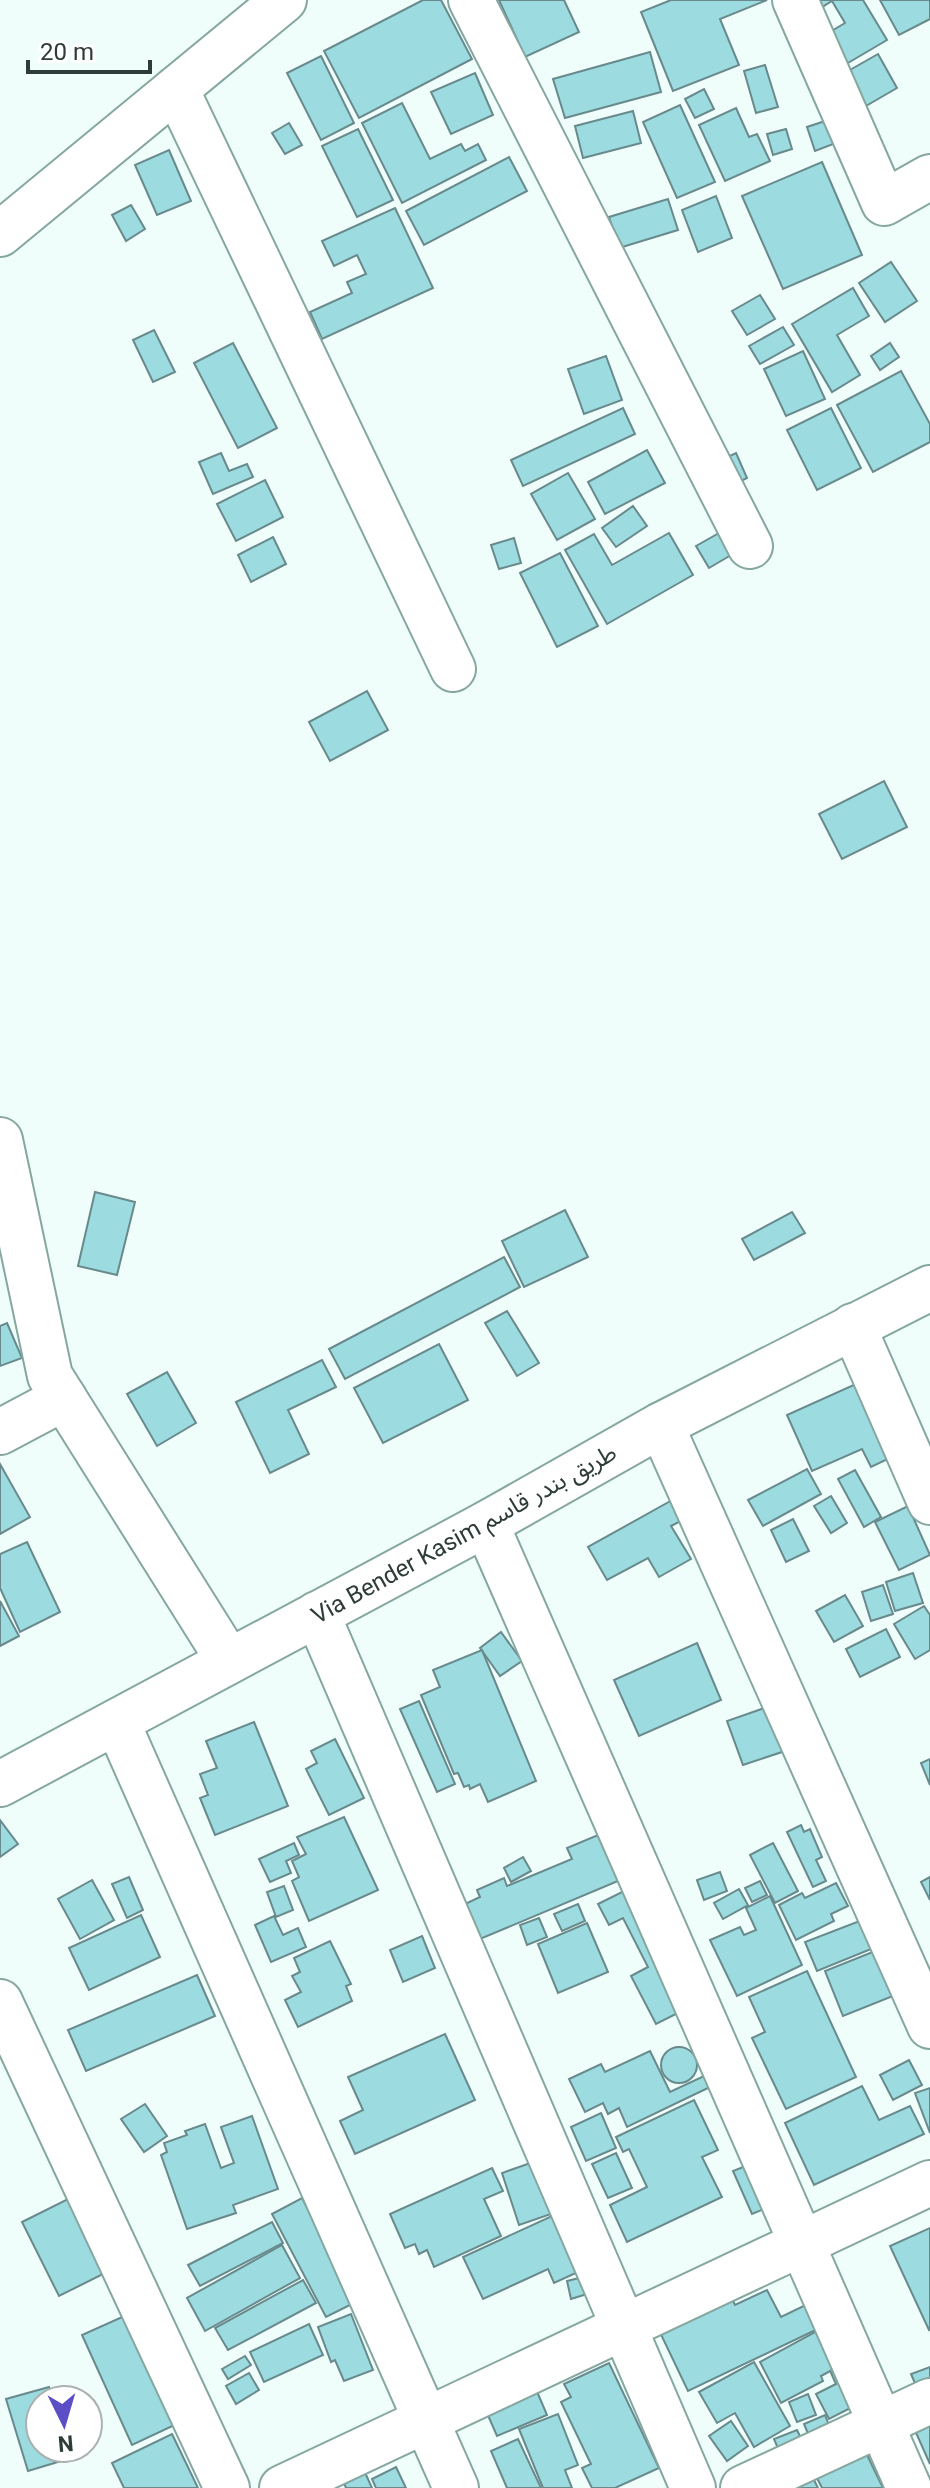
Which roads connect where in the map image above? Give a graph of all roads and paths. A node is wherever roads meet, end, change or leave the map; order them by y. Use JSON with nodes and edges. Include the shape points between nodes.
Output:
{"nodes":[{"id":1,"x":284,"y":0,"type":"edge"},
{"id":2,"x":471,"y":0,"type":"edge"},
{"id":3,"x":795,"y":0,"type":"edge"},
{"id":4,"x":176,"y":89,"type":"junction"},
{"id":5,"x":930,"y":177,"type":"edge"},
{"id":6,"x":0,"y":234,"type":"edge"},
{"id":7,"x":750,"y":546,"type":"dead end"},
{"id":8,"x":453,"y":669,"type":"dead end"},
{"id":9,"x":1,"y":1144,"type":"edge"},
{"id":10,"x":930,"y":1288,"type":"edge"},
{"id":11,"x":853,"y":1326,"type":"junction"},
{"id":12,"x":64,"y":1398,"type":"junction"},
{"id":13,"x":661,"y":1425,"type":"junction"},
{"id":14,"x":0,"y":1432,"type":"edge"},
{"id":15,"x":930,"y":1502,"type":"edge"},
{"id":16,"x":486,"y":1524,"type":"junction"},
{"id":17,"x":317,"y":1614,"type":"junction"},
{"id":18,"x":229,"y":1661,"type":"junction"},
{"id":19,"x":117,"y":1722,"type":"junction"},
{"id":20,"x":0,"y":1784,"type":"edge"},
{"id":21,"x":0,"y":2002,"type":"edge"},
{"id":22,"x":930,"y":2026,"type":"edge"},
{"id":23,"x":930,"y":2183,"type":"edge"},
{"id":24,"x":802,"y":2243,"type":"junction"},
{"id":25,"x":624,"y":2327,"type":"junction"},
{"id":26,"x":930,"y":2401,"type":"edge"},
{"id":27,"x":426,"y":2420,"type":"junction"},
{"id":28,"x":881,"y":2424,"type":"junction"},
{"id":29,"x":227,"y":2488,"type":"edge"},
{"id":30,"x":282,"y":2488,"type":"edge"},
{"id":31,"x":456,"y":2488,"type":"edge"},
{"id":32,"x":693,"y":2488,"type":"edge"},
{"id":33,"x":743,"y":2488,"type":"edge"},
{"id":34,"x":909,"y":2488,"type":"edge"}],
"edges":[{"from":1,"to":4,"type":"street"},
{"from":2,"to":7,"type":"street"},
{"from":3,"to":5,"type":"street","via":[[884,203]]},
{"from":4,"to":6,"type":"street"},
{"from":4,"to":8,"type":"street"},
{"from":9,"to":12,"type":"street","via":[[50,1376]]},
{"from":10,"to":11,"type":"street","name":"Via Bender Kasim طريق بندر قاسم"},
{"from":11,"to":13,"type":"street","name":"Via Bender Kasim طريق بندر قاسم"},
{"from":11,"to":15,"type":"street"},
{"from":12,"to":14,"type":"street"},
{"from":12,"to":18,"type":"street"},
{"from":13,"to":16,"type":"street","name":"Via Bender Kasim طريق بندر قاسم"},
{"from":13,"to":22,"type":"street"},
{"from":16,"to":17,"type":"street","name":"Via Bender Kasim طريق بندر قاسم"},
{"from":16,"to":24,"type":"street"},
{"from":17,"to":18,"type":"street","name":"Via Bender Kasim طريق بندر قاسم"},
{"from":17,"to":25,"type":"street"},
{"from":18,"to":19,"type":"street","name":"Via Bender Kasim طريق بندر قاسم"},
{"from":19,"to":20,"type":"street","name":"Via Bender Kasim طريق بندر قاسم"},
{"from":19,"to":27,"type":"street"},
{"from":21,"to":29,"type":"street"},
{"from":23,"to":24,"type":"street"},
{"from":24,"to":25,"type":"street"},
{"from":24,"to":28,"type":"street"},
{"from":25,"to":27,"type":"street"},
{"from":25,"to":32,"type":"street"},
{"from":26,"to":28,"type":"street"},
{"from":27,"to":30,"type":"street"},
{"from":27,"to":31,"type":"street"},
{"from":28,"to":33,"type":"street"},
{"from":28,"to":34,"type":"street"}]}
